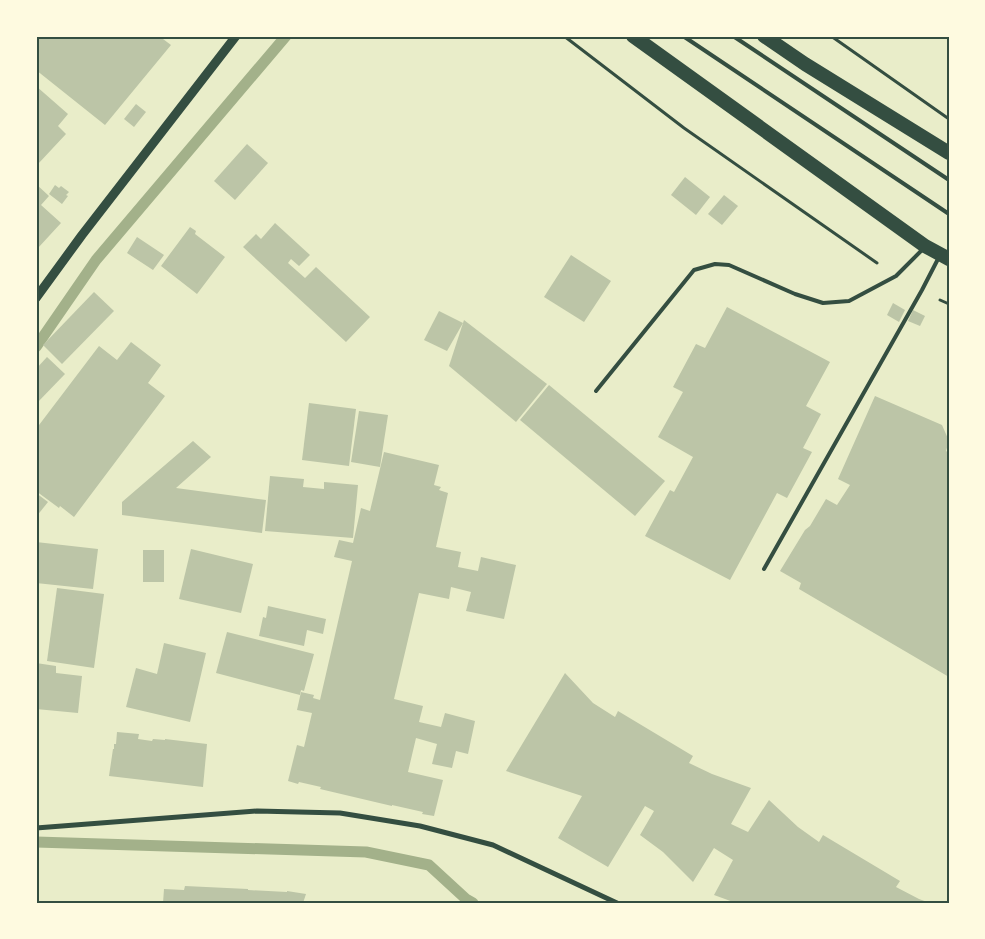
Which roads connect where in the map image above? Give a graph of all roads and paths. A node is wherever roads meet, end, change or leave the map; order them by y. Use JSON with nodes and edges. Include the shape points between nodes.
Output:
{"nodes":[{"id":1,"x":236,"y":36,"type":"edge"},
{"id":2,"x":564,"y":36,"type":"edge"},
{"id":3,"x":633,"y":36,"type":"edge"},
{"id":4,"x":683,"y":36,"type":"edge"},
{"id":5,"x":733,"y":36,"type":"edge"},
{"id":6,"x":764,"y":36,"type":"edge"},
{"id":7,"x":831,"y":36,"type":"edge"},
{"id":8,"x":949,"y":119,"type":"edge"},
{"id":9,"x":949,"y":153,"type":"edge"},
{"id":10,"x":949,"y":180,"type":"edge"},
{"id":11,"x":949,"y":214,"type":"edge"},
{"id":12,"x":925,"y":246,"type":"junction"},
{"id":13,"x":944,"y":257,"type":"edge"},
{"id":14,"x":896,"y":276,"type":"junction"},
{"id":15,"x":922,"y":290,"type":"junction"},
{"id":16,"x":36,"y":298,"type":"edge"},
{"id":17,"x":949,"y":304,"type":"edge"},
{"id":18,"x":596,"y":391,"type":"dead end"},
{"id":19,"x":764,"y":569,"type":"dead end"},
{"id":20,"x":36,"y":828,"type":"edge"},
{"id":21,"x":617,"y":903,"type":"edge"}],
"edges":[{"from":1,"to":16,"type":"street"},
{"from":2,"to":14,"type":"path","via":[[684,128]]},
{"from":3,"to":12,"type":"highway"},
{"from":4,"to":11,"type":"lane"},
{"from":5,"to":10,"type":"lane"},
{"from":6,"to":9,"type":"highway"},
{"from":7,"to":8,"type":"path"},
{"from":12,"to":13,"type":"highway"},
{"from":12,"to":14,"type":"lane"},
{"from":13,"to":15,"type":"lane"},
{"from":14,"to":18,"type":"lane","via":[[849,302],[823,303],[729,266],[715,264],[694,270]]},
{"from":15,"to":17,"type":"path"},
{"from":15,"to":19,"type":"lane"},
{"from":20,"to":21,"type":"street","via":[[256,811],[340,813],[420,826],[493,845]]}]}
